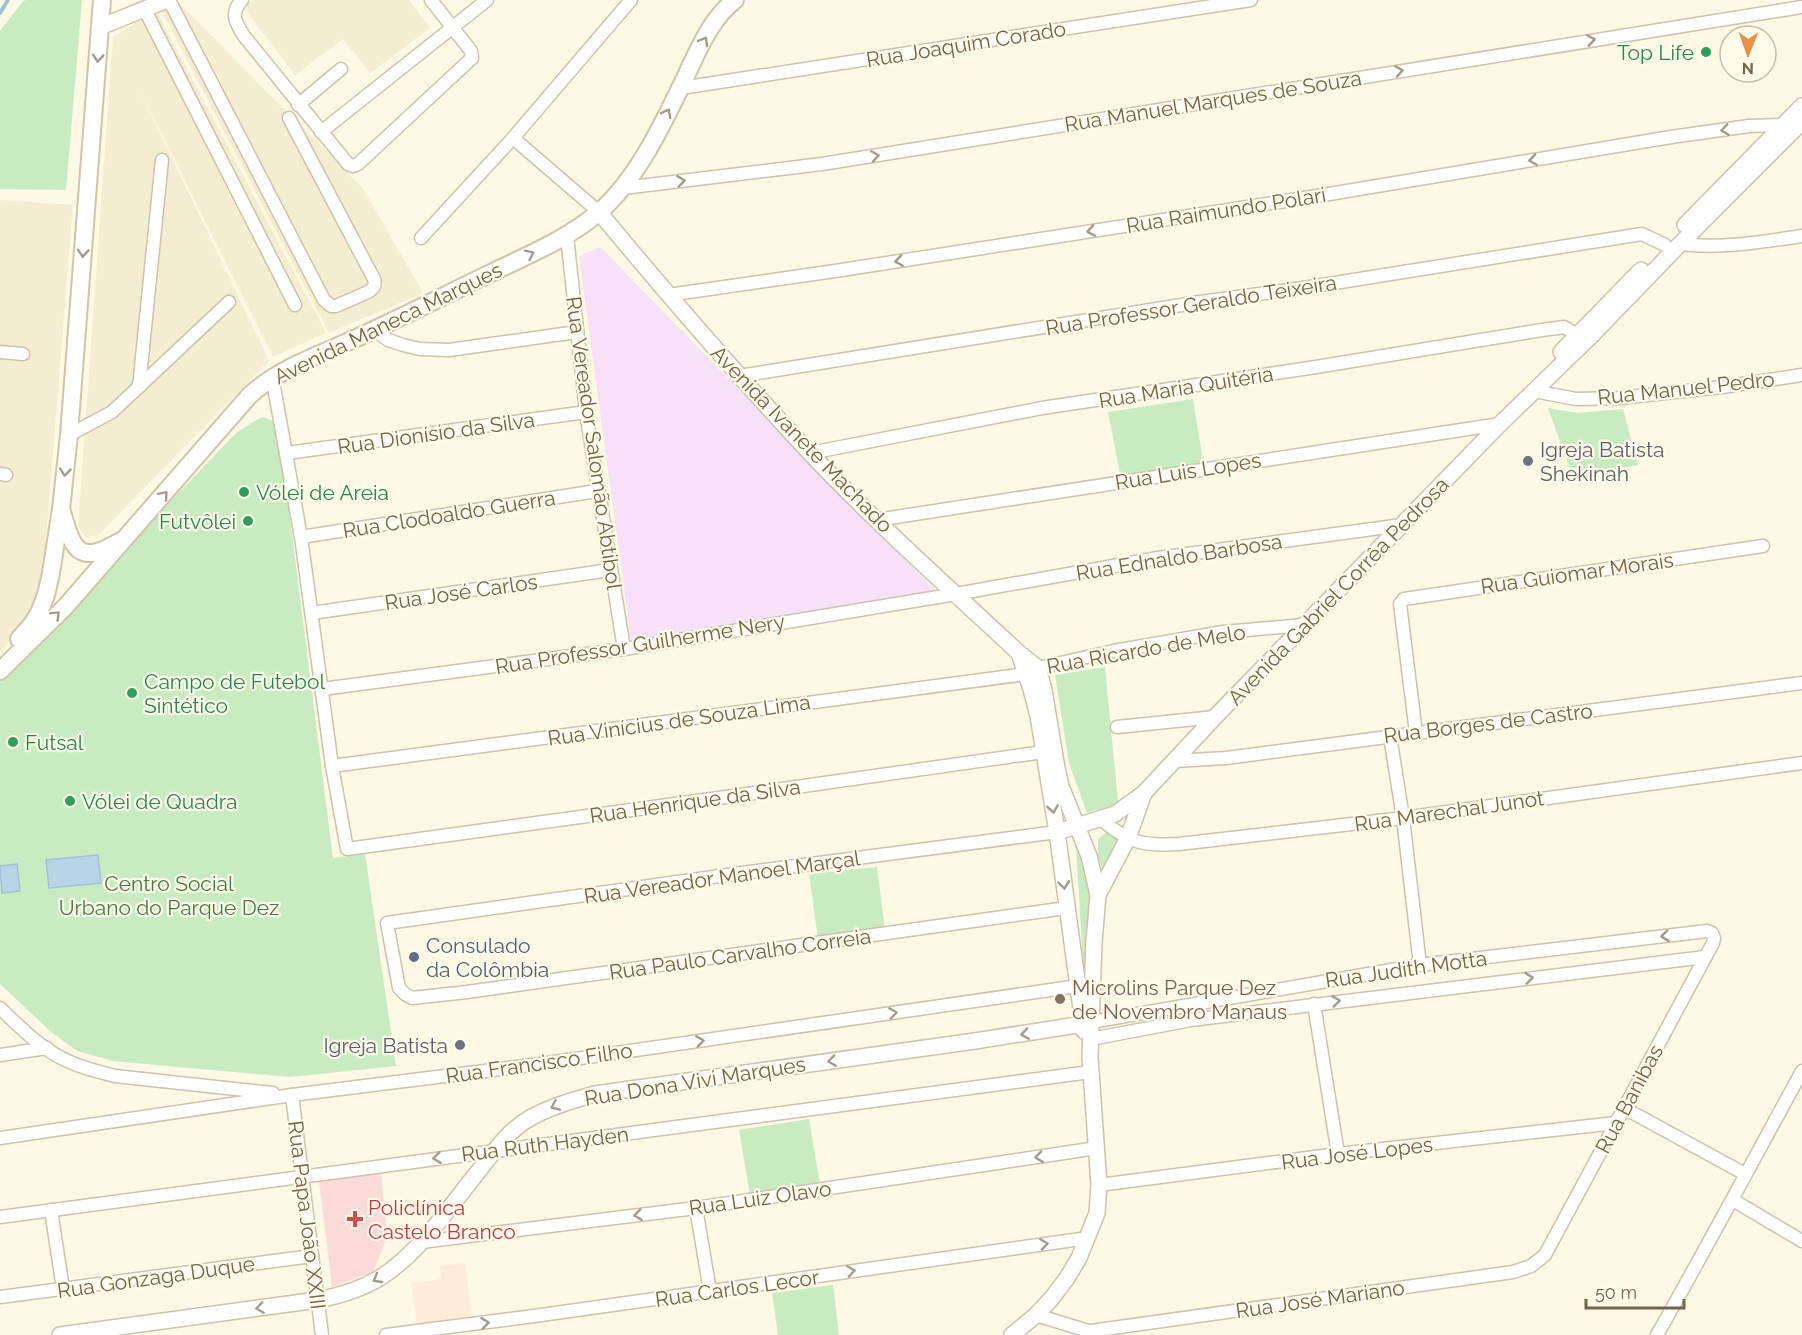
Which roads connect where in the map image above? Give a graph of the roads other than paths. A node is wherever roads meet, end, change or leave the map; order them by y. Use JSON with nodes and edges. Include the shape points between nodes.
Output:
{"nodes":[{"id":1,"x":102,"y":0,"type":"edge"},
{"id":2,"x":168,"y":0,"type":"edge"},
{"id":3,"x":242,"y":0,"type":"edge"},
{"id":4,"x":431,"y":0,"type":"edge"},
{"id":5,"x":487,"y":0,"type":"edge"},
{"id":6,"x":631,"y":0,"type":"edge"},
{"id":7,"x":735,"y":0,"type":"edge"},
{"id":8,"x":1251,"y":0,"type":"edge"},
{"id":9,"x":1802,"y":7,"type":"edge"},
{"id":10,"x":145,"y":10,"type":"junction"},
{"id":11,"x":100,"y":27,"type":"junction"},
{"id":12,"x":452,"y":27,"type":"junction"},
{"id":13,"x":341,"y":69,"type":"dead end"},
{"id":14,"x":681,"y":88,"type":"junction"},
{"id":15,"x":298,"y":105,"type":"junction"},
{"id":16,"x":1802,"y":106,"type":"edge"},
{"id":17,"x":289,"y":118,"type":"dead end"},
{"id":18,"x":1802,"y":122,"type":"edge"},
{"id":19,"x":1784,"y":124,"type":"junction"},
{"id":20,"x":321,"y":132,"type":"junction"},
{"id":21,"x":513,"y":138,"type":"junction"},
{"id":22,"x":162,"y":160,"type":"dead end"},
{"id":23,"x":623,"y":188,"type":"junction"},
{"id":24,"x":599,"y":212,"type":"junction"},
{"id":25,"x":567,"y":236,"type":"junction"},
{"id":26,"x":1802,"y":236,"type":"edge"},
{"id":27,"x":421,"y":238,"type":"dead end"},
{"id":28,"x":1673,"y":244,"type":"junction"},
{"id":29,"x":668,"y":295,"type":"junction"},
{"id":30,"x":229,"y":302,"type":"dead end"},
{"id":31,"x":295,"y":305,"type":"dead end"},
{"id":32,"x":374,"y":330,"type":"junction"},
{"id":33,"x":1570,"y":331,"type":"junction"},
{"id":34,"x":577,"y":332,"type":"junction"},
{"id":35,"x":0,"y":352,"type":"edge"},
{"id":36,"x":23,"y":354,"type":"dead end"},
{"id":37,"x":1802,"y":375,"type":"edge"},
{"id":38,"x":272,"y":376,"type":"junction"},
{"id":39,"x":740,"y":376,"type":"junction"},
{"id":40,"x":139,"y":387,"type":"junction"},
{"id":41,"x":1534,"y":391,"type":"junction"},
{"id":42,"x":586,"y":412,"type":"junction"},
{"id":43,"x":1500,"y":424,"type":"junction"},
{"id":44,"x":69,"y":435,"type":"junction"},
{"id":45,"x":287,"y":453,"type":"junction"},
{"id":46,"x":810,"y":453,"type":"junction"},
{"id":47,"x":597,"y":491,"type":"junction"},
{"id":48,"x":61,"y":509,"type":"junction"},
{"id":49,"x":876,"y":520,"type":"junction"},
{"id":50,"x":1402,"y":525,"type":"junction"},
{"id":51,"x":301,"y":537,"type":"junction"},
{"id":52,"x":125,"y":539,"type":"junction"},
{"id":53,"x":1763,"y":546,"type":"dead end"},
{"id":54,"x":610,"y":570,"type":"junction"},
{"id":55,"x":956,"y":594,"type":"junction"},
{"id":56,"x":312,"y":614,"type":"junction"},
{"id":57,"x":1304,"y":625,"type":"junction"},
{"id":58,"x":624,"y":649,"type":"junction"},
{"id":59,"x":0,"y":659,"type":"edge"},
{"id":60,"x":0,"y":671,"type":"edge"},
{"id":61,"x":1032,"y":671,"type":"junction"},
{"id":62,"x":1802,"y":683,"type":"edge"},
{"id":63,"x":322,"y":689,"type":"junction"},
{"id":64,"x":1215,"y":717,"type":"junction"},
{"id":65,"x":1117,"y":727,"type":"dead end"},
{"id":66,"x":1416,"y":732,"type":"junction"},
{"id":67,"x":1390,"y":736,"type":"junction"},
{"id":68,"x":1043,"y":752,"type":"junction"},
{"id":69,"x":1174,"y":761,"type":"junction"},
{"id":70,"x":1802,"y":763,"type":"edge"},
{"id":71,"x":332,"y":766,"type":"junction"},
{"id":72,"x":1144,"y":793,"type":"junction"},
{"id":73,"x":1404,"y":818,"type":"junction"},
{"id":74,"x":1102,"y":820,"type":"junction"},
{"id":75,"x":1077,"y":827,"type":"junction"},
{"id":76,"x":1057,"y":832,"type":"junction"},
{"id":77,"x":1128,"y":838,"type":"junction"},
{"id":78,"x":1098,"y":895,"type":"junction"},
{"id":79,"x":1066,"y":908,"type":"junction"},
{"id":80,"x":1071,"y":938,"type":"junction"},
{"id":81,"x":1094,"y":942,"type":"junction"},
{"id":82,"x":1713,"y":943,"type":"joint"},
{"id":83,"x":1705,"y":957,"type":"junction"},
{"id":84,"x":1420,"y":965,"type":"junction"},
{"id":85,"x":1078,"y":986,"type":"junction"},
{"id":86,"x":412,"y":998,"type":"joint"},
{"id":87,"x":1314,"y":1004,"type":"junction"},
{"id":88,"x":0,"y":1008,"type":"edge"},
{"id":89,"x":1087,"y":1023,"type":"junction"},
{"id":90,"x":1090,"y":1045,"type":"junction"},
{"id":91,"x":47,"y":1048,"type":"junction"},
{"id":92,"x":0,"y":1055,"type":"edge"},
{"id":93,"x":1802,"y":1071,"type":"edge"},
{"id":94,"x":1090,"y":1072,"type":"junction"},
{"id":95,"x":292,"y":1095,"type":"junction"},
{"id":96,"x":1624,"y":1108,"type":"junction"},
{"id":97,"x":1616,"y":1123,"type":"junction"},
{"id":98,"x":0,"y":1137,"type":"edge"},
{"id":99,"x":1097,"y":1148,"type":"junction"},
{"id":100,"x":495,"y":1150,"type":"junction"},
{"id":101,"x":1338,"y":1154,"type":"junction"},
{"id":102,"x":1745,"y":1174,"type":"junction"},
{"id":103,"x":302,"y":1175,"type":"junction"},
{"id":104,"x":1099,"y":1185,"type":"junction"},
{"id":105,"x":1733,"y":1200,"type":"junction"},
{"id":106,"x":696,"y":1208,"type":"junction"},
{"id":107,"x":51,"y":1210,"type":"junction"},
{"id":108,"x":0,"y":1217,"type":"edge"},
{"id":109,"x":1088,"y":1238,"type":"junction"},
{"id":110,"x":421,"y":1242,"type":"junction"},
{"id":111,"x":1802,"y":1242,"type":"edge"},
{"id":112,"x":1545,"y":1255,"type":"joint"},
{"id":113,"x":312,"y":1256,"type":"junction"},
{"id":114,"x":63,"y":1289,"type":"junction"},
{"id":115,"x":710,"y":1291,"type":"junction"},
{"id":116,"x":0,"y":1297,"type":"edge"},
{"id":117,"x":318,"y":1300,"type":"junction"},
{"id":118,"x":1036,"y":1315,"type":"junction"},
{"id":119,"x":1096,"y":1333,"type":"edge"},
{"id":120,"x":60,"y":1335,"type":"edge"},
{"id":121,"x":322,"y":1335,"type":"edge"},
{"id":122,"x":386,"y":1335,"type":"edge"},
{"id":123,"x":1012,"y":1335,"type":"edge"},
{"id":124,"x":1657,"y":1335,"type":"edge"}],
"edges":[{"from":1,"to":11,"type":"main road"},
{"from":2,"to":10,"type":"street"},
{"from":2,"to":17,"type":"street","via":[[324,300],[336,306],[369,292],[374,279]]},
{"from":3,"to":15,"type":"street","via":[[236,7],[235,21]]},
{"from":4,"to":12,"type":"street"},
{"from":5,"to":12,"type":"street"},
{"from":6,"to":21,"type":"street"},
{"from":14,"to":7,"type":"main road","name":"Avenida Maneca Marques","one_way":true,"via":[[716,21]]},
{"from":8,"to":14,"type":"street","name":"Rua Joaquim Corado"},
{"from":23,"to":9,"type":"street","name":"Rua Manuel Marques de Souza","one_way":true,"via":[[822,164]]},
{"from":10,"to":11,"type":"street"},
{"from":10,"to":31,"type":"street"},
{"from":11,"to":44,"type":"main road","one_way":true},
{"from":12,"to":20,"type":"street"},
{"from":12,"to":20,"type":"street","via":[[472,58],[358,164],[348,165]]},
{"from":13,"to":15,"type":"street"},
{"from":23,"to":14,"type":"main road","name":"Avenida Maneca Marques","one_way":true},
{"from":15,"to":20,"type":"street"},
{"from":16,"to":19,"type":"street","name":"Avenida Gabriel Corrêa Pedrosa"},
{"from":18,"to":28,"type":"street","name":"Avenida Gabriel Corrêa Pedrosa"},
{"from":19,"to":28,"type":"street","name":"Avenida Gabriel Corrêa Pedrosa"},
{"from":19,"to":29,"type":"street","name":"Rua Raimundo Polari","one_way":true,"via":[[1671,137],[1317,196]]},
{"from":21,"to":24,"type":"street"},
{"from":21,"to":27,"type":"street"},
{"from":22,"to":40,"type":"street"},
{"from":23,"to":24,"type":"main road","name":"Avenida Maneca Marques"},
{"from":24,"to":25,"type":"main road","name":"Avenida Maneca Marques"},
{"from":24,"to":29,"type":"street","name":"Avenida Ivanete Machado"},
{"from":32,"to":25,"type":"main road","name":"Avenida Maneca Marques","one_way":true},
{"from":25,"to":34,"type":"street","name":"Rua Vereador Salomão Abtibol"},
{"from":26,"to":28,"type":"street","via":[[1704,247]]},
{"from":28,"to":33,"type":"street","name":"Avenida Gabriel Corrêa Pedrosa"},
{"from":28,"to":39,"type":"street","name":"Rua Professor Geraldo Teixeira","via":[[1642,234]]},
{"from":28,"to":41,"type":"street","name":"Avenida Gabriel Corrêa Pedrosa","via":[[1593,334]]},
{"from":29,"to":39,"type":"street","name":"Avenida Ivanete Machado"},
{"from":30,"to":40,"type":"street"},
{"from":32,"to":34,"type":"street","via":[[403,345],[449,350]]},
{"from":32,"to":38,"type":"main road","name":"Avenida Maneca Marques"},
{"from":33,"to":41,"type":"street","name":"Avenida Gabriel Corrêa Pedrosa"},
{"from":33,"to":46,"type":"street","name":"Rua Maria Quitéria","via":[[1042,408]]},
{"from":34,"to":42,"type":"street","name":"Rua Vereador Salomão Abtibol"},
{"from":35,"to":36,"type":"street"},
{"from":37,"to":41,"type":"street","name":"Rua Manuel Pedro","via":[[1619,398],[1576,399]]},
{"from":38,"to":45,"type":"street"},
{"from":52,"to":38,"type":"main road","name":"Avenida Maneca Marques","one_way":true,"via":[[249,396]]},
{"from":39,"to":46,"type":"street","name":"Avenida Ivanete Machado"},
{"from":40,"to":44,"type":"street","via":[[111,412]]},
{"from":41,"to":43,"type":"street","name":"Avenida Gabriel Corrêa Pedrosa"},
{"from":42,"to":45,"type":"street","name":"Rua Dionísio da Silva"},
{"from":42,"to":47,"type":"street","name":"Rua Vereador Salomão Abtibol"},
{"from":43,"to":49,"type":"street","name":"Rua Luis Lopes"},
{"from":43,"to":50,"type":"street","name":"Avenida Gabriel Corrêa Pedrosa"},
{"from":44,"to":48,"type":"main road","one_way":true},
{"from":45,"to":51,"type":"street"},
{"from":46,"to":49,"type":"street","name":"Avenida Ivanete Machado"},
{"from":47,"to":51,"type":"street","name":"Rua Clodoaldo Guerra"},
{"from":47,"to":54,"type":"street","name":"Rua Vereador Salomão Abtibol"},
{"from":48,"to":52,"type":"main road","via":[[72,541],[80,551],[91,554]]},
{"from":48,"to":59,"type":"main road","via":[[51,573],[39,613]]},
{"from":49,"to":55,"type":"street","name":"Avenida Ivanete Machado"},
{"from":50,"to":55,"type":"street","name":"Rua Ednaldo Barbosa","via":[[1158,558]]},
{"from":50,"to":57,"type":"street","name":"Avenida Gabriel Corrêa Pedrosa"},
{"from":51,"to":56,"type":"street"},
{"from":60,"to":52,"type":"main road","name":"Avenida Maneca Marques","one_way":true,"via":[[66,606]]},
{"from":53,"to":66,"type":"street","name":"Rua Guiomar Morais","via":[[1404,599],[1400,604]]},
{"from":54,"to":56,"type":"street","name":"Rua José Carlos"},
{"from":54,"to":58,"type":"street","name":"Rua Vereador Salomão Abtibol"},
{"from":55,"to":58,"type":"street","name":"Rua Professor Guilherme Nery"},
{"from":55,"to":61,"type":"street","name":"Avenida Ivanete Machado","via":[[1019,653]]},
{"from":56,"to":63,"type":"street"},
{"from":57,"to":61,"type":"street","name":"Rua Ricardo de Melo","via":[[1222,632],[1114,651]]},
{"from":57,"to":64,"type":"street","name":"Avenida Gabriel Corrêa Pedrosa"},
{"from":58,"to":63,"type":"street","name":"Rua Professor Guilherme Nery"},
{"from":61,"to":68,"type":"street","name":"Avenida Ivanete Machado"},
{"from":61,"to":71,"type":"street","name":"Rua Vinícius de Souza Lima"},
{"from":61,"to":75,"type":"street","name":"Avenida Ivanete Machado","via":[[1044,690],[1056,768]]},
{"from":62,"to":66,"type":"street","name":"Rua Borges de Castro"},
{"from":63,"to":71,"type":"street"},
{"from":64,"to":65,"type":"street"},
{"from":64,"to":69,"type":"street","name":"Avenida Gabriel Corrêa Pedrosa"},
{"from":66,"to":67,"type":"street","name":"Rua Borges de Castro"},
{"from":67,"to":69,"type":"street","name":"Rua Borges de Castro"},
{"from":67,"to":73,"type":"street"},
{"from":68,"to":71,"type":"street","name":"Rua Henrique da Silva","via":[[347,849]]},
{"from":68,"to":76,"type":"street","name":"Avenida Ivanete Machado","one_way":true},
{"from":69,"to":72,"type":"street","name":"Avenida Gabriel Corrêa Pedrosa"},
{"from":70,"to":73,"type":"street","name":"Rua Marechal Junot"},
{"from":72,"to":74,"type":"street","name":"Avenida Gabriel Corrêa Pedrosa"},
{"from":72,"to":77,"type":"street","name":"Avenida Gabriel Corrêa Pedrosa"},
{"from":73,"to":77,"type":"street","name":"Rua Marechal Junot","via":[[1179,844],[1153,845]]},
{"from":73,"to":84,"type":"street"},
{"from":74,"to":75,"type":"street","name":"Avenida Gabriel Corrêa Pedrosa"},
{"from":74,"to":77,"type":"street","name":"Rua Marechal Junot"},
{"from":75,"to":76,"type":"street","name":"Avenida Gabriel Corrêa Pedrosa"},
{"from":75,"to":78,"type":"street","name":"Avenida Ivanete Machado","via":[[1089,855]]},
{"from":76,"to":79,"type":"street","name":"Avenida Ivanete Machado","one_way":true},
{"from":76,"to":86,"type":"street","name":"Rua Vereador Manoel Marçal","via":[[387,923],[399,988]]},
{"from":77,"to":78,"type":"street","name":"Avenida Gabriel Corrêa Pedrosa"},
{"from":78,"to":81,"type":"street","name":"Avenida Ivanete Machado"},
{"from":79,"to":80,"type":"street","name":"Avenida Ivanete Machado"},
{"from":79,"to":86,"type":"street","name":"Rua Paulo Carvalho Correia"},
{"from":80,"to":81,"type":"street"},
{"from":80,"to":85,"type":"street","name":"Avenida Ivanete Machado"},
{"from":81,"to":89,"type":"street","name":"Avenida Ivanete Machado"},
{"from":82,"to":83,"type":"street","name":"Rua Banibas"},
{"from":82,"to":84,"type":"street","name":"Rua Judith Motta","one_way":true,"via":[[1712,933],[1707,931]]},
{"from":87,"to":83,"type":"street","name":"Rua Judith Motta","one_way":true},
{"from":83,"to":96,"type":"street","name":"Rua Banibas"},
{"from":84,"to":89,"type":"street","name":"Rua Judith Motta"},
{"from":85,"to":89,"type":"street","name":"Avenida Ivanete Machado"},
{"from":95,"to":85,"type":"street","name":"Rua Francisco Filho","one_way":true,"via":[[482,1072]]},
{"from":87,"to":90,"type":"street","name":"Rua Judith Motta","via":[[1191,1020]]},
{"from":87,"to":101,"type":"street"},
{"from":88,"to":91,"type":"street"},
{"from":89,"to":90,"type":"street","name":"Avenida Ivanete Machado"},
{"from":89,"to":100,"type":"street","name":"Rua Dona Vivi Marques","one_way":true,"via":[[595,1094],[568,1101],[516,1127]]},
{"from":90,"to":94,"type":"street","name":"Avenida Ivanete Machado"},
{"from":91,"to":92,"type":"street"},
{"from":91,"to":95,"type":"street","via":[[68,1061],[115,1076]]},
{"from":93,"to":102,"type":"street"},
{"from":94,"to":99,"type":"street","name":"Avenida Ivanete Machado"},
{"from":94,"to":100,"type":"street","name":"Rua Ruth Hayden"},
{"from":95,"to":98,"type":"street","name":"Rua Francisco Filho"},
{"from":95,"to":103,"type":"street","name":"Rua Papa João XXIII"},
{"from":96,"to":97,"type":"street","name":"Rua Banibas"},
{"from":96,"to":102,"type":"street"},
{"from":97,"to":101,"type":"street","name":"Rua José Lopes"},
{"from":97,"to":112,"type":"street","name":"Rua Banibas"},
{"from":99,"to":104,"type":"street","name":"Avenida Ivanete Machado"},
{"from":99,"to":106,"type":"street","name":"Rua Luiz Olavo","one_way":true},
{"from":100,"to":103,"type":"street","name":"Rua Ruth Hayden","one_way":true},
{"from":100,"to":110,"type":"street","name":"Rua Dona Vivi Marques"},
{"from":101,"to":104,"type":"street","name":"Rua José Lopes"},
{"from":102,"to":105,"type":"street"},
{"from":103,"to":107,"type":"street","name":"Rua Ruth Hayden"},
{"from":103,"to":113,"type":"street","name":"Rua Papa João XXIII"},
{"from":104,"to":109,"type":"street","name":"Avenida Ivanete Machado","via":[[1097,1214]]},
{"from":105,"to":111,"type":"street"},
{"from":105,"to":124,"type":"street"},
{"from":106,"to":110,"type":"street","name":"Rua Luiz Olavo","one_way":true},
{"from":106,"to":115,"type":"street"},
{"from":107,"to":108,"type":"street","name":"Rua Ruth Hayden"},
{"from":107,"to":114,"type":"street"},
{"from":115,"to":109,"type":"street","name":"Rua Carlos Lecor","one_way":true},
{"from":109,"to":118,"type":"street","name":"Avenida Ivanete Machado","via":[[1067,1278]]},
{"from":110,"to":117,"type":"street","name":"Rua Dona Vivi Marques","one_way":true,"via":[[378,1279],[356,1290]]},
{"from":112,"to":119,"type":"street","name":"Rua José Mariano","via":[[1531,1266],[1513,1272]]},
{"from":113,"to":114,"type":"street","name":"Rua Gonzaga Duque"},
{"from":113,"to":117,"type":"street","name":"Rua Papa João XXIII"},
{"from":114,"to":116,"type":"street","name":"Rua Gonzaga Duque"},
{"from":122,"to":115,"type":"street","name":"Rua Carlos Lecor","one_way":true},
{"from":117,"to":120,"type":"street","name":"Rua Dona Vivi Marques","one_way":true},
{"from":117,"to":121,"type":"street","name":"Rua Papa João XXIII"},
{"from":118,"to":119,"type":"street"},
{"from":118,"to":123,"type":"street","name":"Avenida Ivanete Machado"}]}
